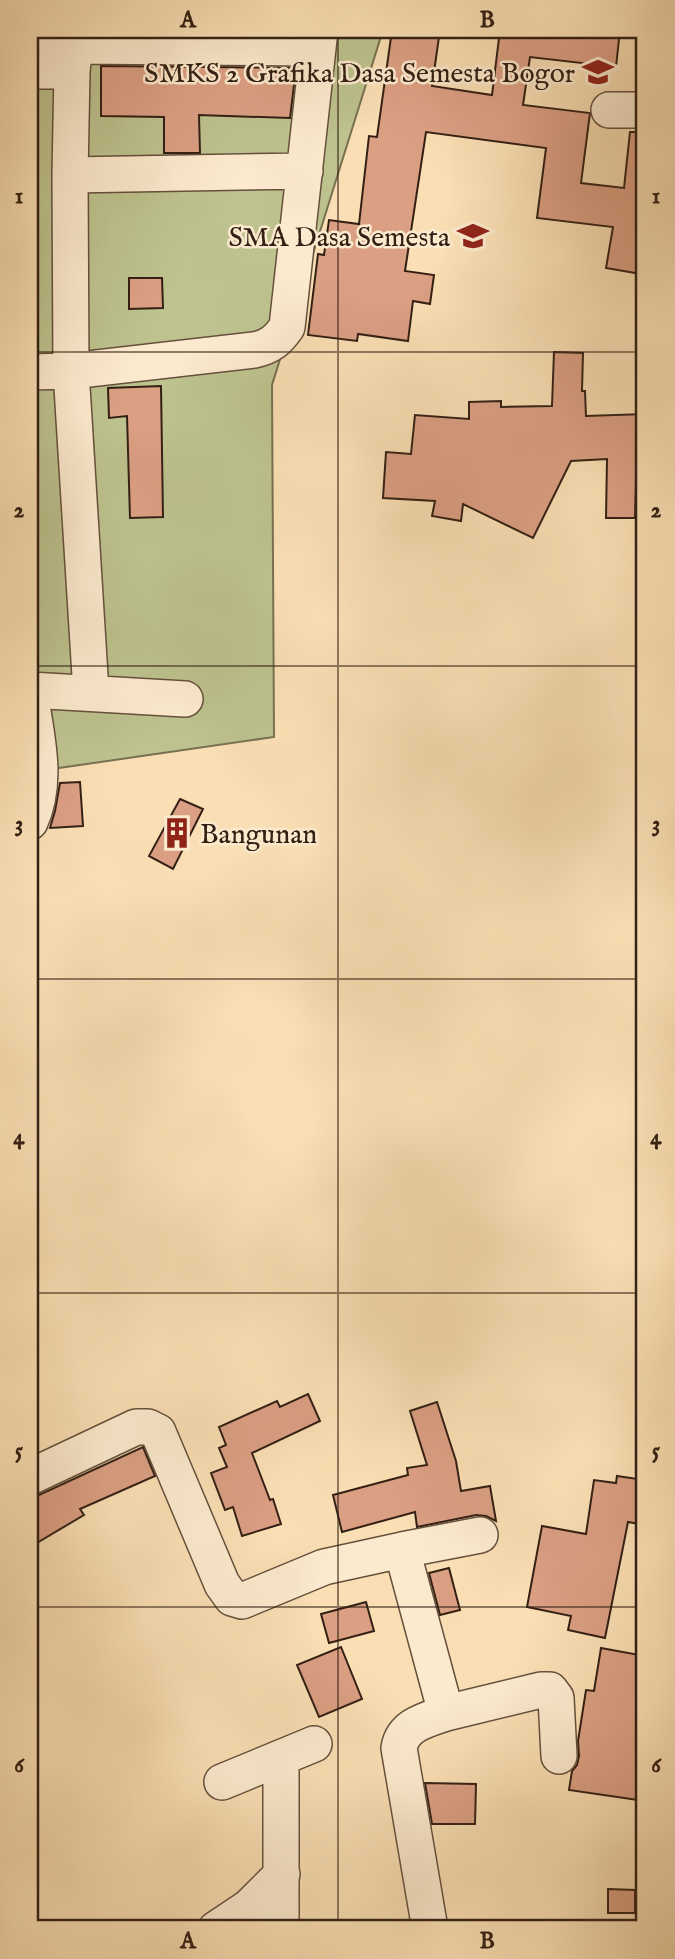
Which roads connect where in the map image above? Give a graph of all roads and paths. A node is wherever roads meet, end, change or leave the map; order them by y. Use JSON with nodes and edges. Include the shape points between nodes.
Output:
{"nodes":[{"id":1,"x":35,"y":30,"type":"edge"},
{"id":2,"x":319,"y":39,"type":"edge"},
{"id":3,"x":74,"y":59,"type":"junction"},
{"id":4,"x":30,"y":71,"type":"edge"},
{"id":5,"x":609,"y":110,"type":"dead end"},
{"id":6,"x":645,"y":110,"type":"edge"},
{"id":7,"x":306,"y":172,"type":"junction"},
{"id":8,"x":69,"y":175,"type":"junction"},
{"id":9,"x":30,"y":372,"type":"edge"},
{"id":10,"x":71,"y":372,"type":"junction"},
{"id":11,"x":30,"y":691,"type":"edge"},
{"id":12,"x":91,"y":692,"type":"junction"},
{"id":13,"x":185,"y":699,"type":"dead end"},
{"id":14,"x":30,"y":822,"type":"edge"},
{"id":15,"x":30,"y":1477,"type":"edge"},
{"id":16,"x":480,"y":1535,"type":"dead end"},
{"id":17,"x":402,"y":1550,"type":"junction"},
{"id":18,"x":446,"y":1713,"type":"junction"},
{"id":19,"x":314,"y":1744,"type":"dead end"},
{"id":20,"x":559,"y":1756,"type":"dead end"},
{"id":21,"x":281,"y":1758,"type":"junction"},
{"id":22,"x":222,"y":1782,"type":"dead end"},
{"id":23,"x":282,"y":1874,"type":"junction"},
{"id":24,"x":216,"y":1929,"type":"edge"},
{"id":25,"x":276,"y":1929,"type":"edge"},
{"id":26,"x":430,"y":1929,"type":"edge"}],
"edges":[{"from":1,"to":3,"type":"street"},
{"from":2,"to":3,"type":"street"},
{"from":2,"to":7,"type":"street"},
{"from":3,"to":4,"type":"street"},
{"from":3,"to":8,"type":"street"},
{"from":5,"to":6,"type":"street"},
{"from":7,"to":8,"type":"street"},
{"from":7,"to":10,"type":"street","via":[[287,327],[276,341],[254,350]]},
{"from":8,"to":10,"type":"street"},
{"from":9,"to":10,"type":"street"},
{"from":10,"to":12,"type":"street"},
{"from":11,"to":12,"type":"street"},
{"from":11,"to":14,"type":"street","via":[[41,761],[40,792]]},
{"from":12,"to":13,"type":"street"},
{"from":15,"to":17,"type":"street","via":[[136,1427],[158,1432],[222,1584],[232,1598],[242,1601],[324,1567]]},
{"from":16,"to":17,"type":"street"},
{"from":17,"to":18,"type":"street"},
{"from":18,"to":20,"type":"street","via":[[550,1690],[556,1698]]},
{"from":18,"to":26,"type":"street","via":[[408,1729],[398,1748]]},
{"from":19,"to":21,"type":"street"},
{"from":21,"to":22,"type":"street"},
{"from":21,"to":23,"type":"street"},
{"from":23,"to":24,"type":"street","via":[[249,1907]]},
{"from":23,"to":25,"type":"street","via":[[281,1918]]}]}
